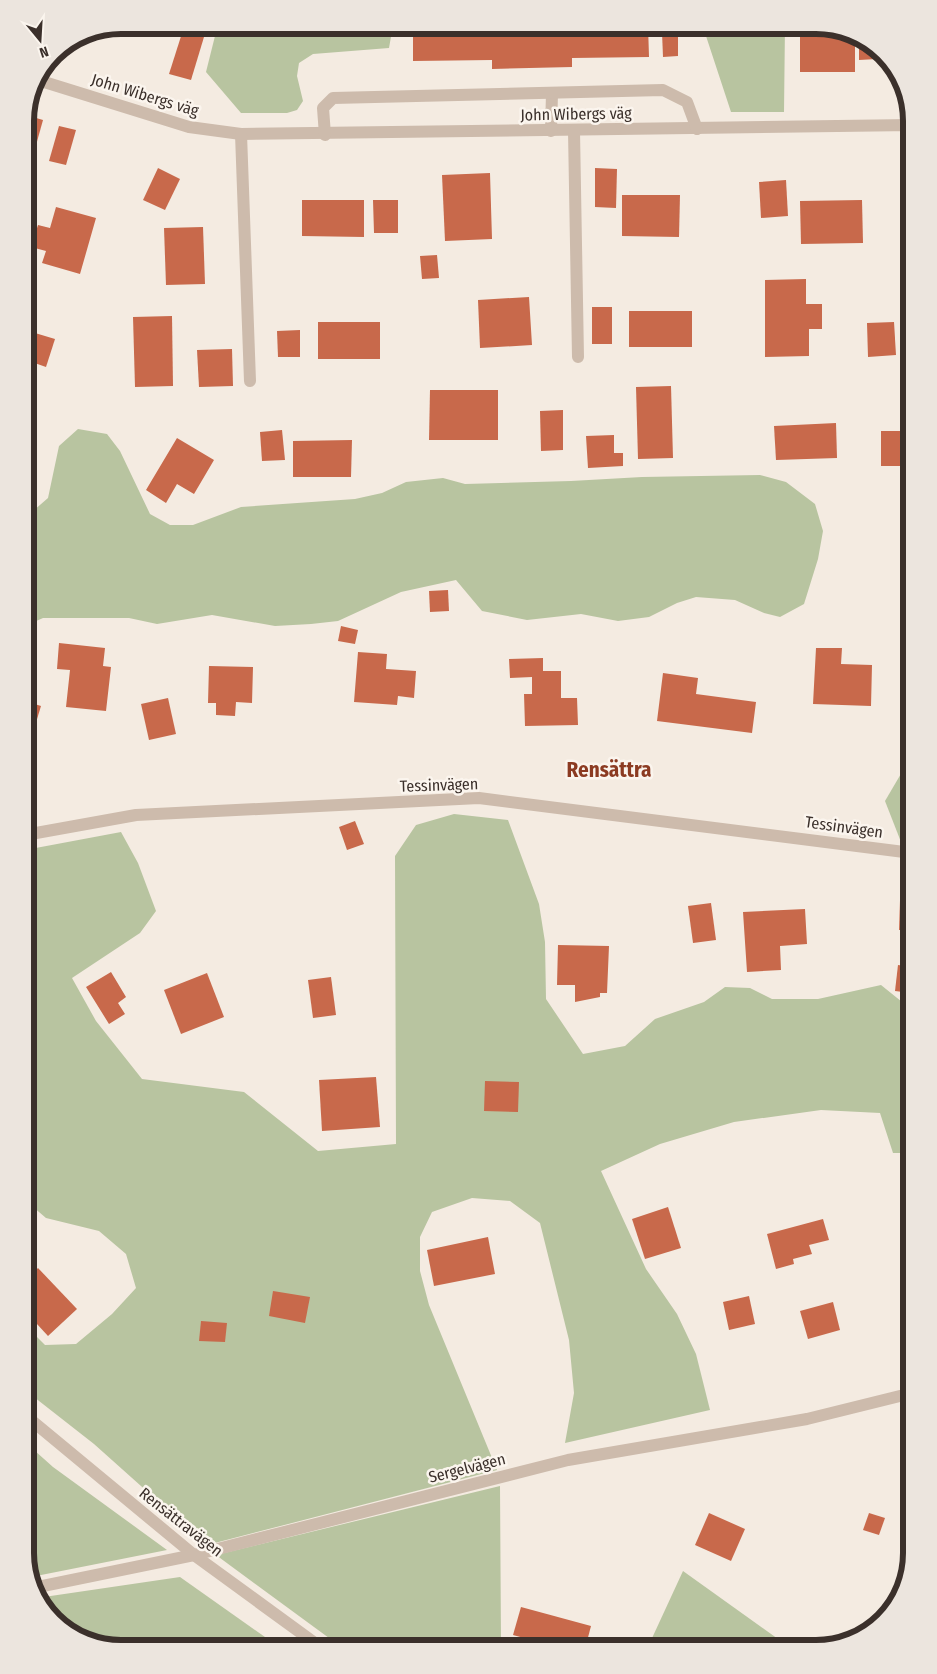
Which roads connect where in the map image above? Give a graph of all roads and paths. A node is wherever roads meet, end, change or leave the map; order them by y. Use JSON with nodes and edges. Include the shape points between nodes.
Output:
{"nodes":[{"id":1,"x":43,"y":82,"type":"edge"},
{"id":2,"x":552,"y":93,"type":"junction"},
{"id":3,"x":903,"y":126,"type":"edge"},
{"id":4,"x":697,"y":129,"type":"junction"},
{"id":5,"x":551,"y":131,"type":"junction"},
{"id":6,"x":574,"y":131,"type":"junction"},
{"id":7,"x":241,"y":134,"type":"junction"},
{"id":8,"x":325,"y":135,"type":"junction"},
{"id":9,"x":578,"y":357,"type":"dead end"},
{"id":10,"x":250,"y":381,"type":"dead end"},
{"id":11,"x":34,"y":833,"type":"edge"},
{"id":12,"x":903,"y":852,"type":"edge"},
{"id":13,"x":903,"y":1395,"type":"edge"},
{"id":14,"x":34,"y":1422,"type":"edge"},
{"id":15,"x":194,"y":1555,"type":"junction"},
{"id":16,"x":41,"y":1586,"type":"edge"},
{"id":17,"x":311,"y":1640,"type":"edge"}],
"edges":[{"from":1,"to":7,"type":"street","name":"John Wibergs väg","via":[[189,127]]},
{"from":2,"to":4,"type":"street","via":[[663,90],[687,102]]},
{"from":2,"to":5,"type":"street"},
{"from":2,"to":8,"type":"street","via":[[333,98],[323,108]]},
{"from":3,"to":4,"type":"street","name":"John Wibergs väg"},
{"from":4,"to":6,"type":"street","name":"John Wibergs väg"},
{"from":5,"to":6,"type":"street","name":"John Wibergs väg"},
{"from":5,"to":8,"type":"street","name":"John Wibergs väg"},
{"from":6,"to":9,"type":"street"},
{"from":7,"to":8,"type":"street","name":"John Wibergs väg"},
{"from":7,"to":10,"type":"street"},
{"from":11,"to":12,"type":"street","name":"Tessinvägen","via":[[136,815],[479,798]]},
{"from":13,"to":15,"type":"street","name":"Sergelvägen","via":[[808,1419],[568,1460]]},
{"from":14,"to":15,"type":"street","name":"Rensättravägen"},
{"from":15,"to":16,"type":"street","name":"Sergelvägen"},
{"from":15,"to":17,"type":"street","name":"Rensättravägen"}]}
